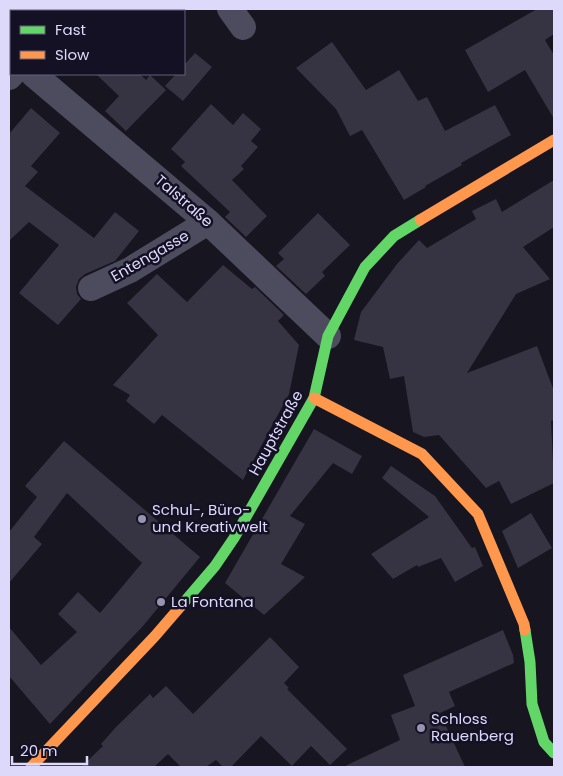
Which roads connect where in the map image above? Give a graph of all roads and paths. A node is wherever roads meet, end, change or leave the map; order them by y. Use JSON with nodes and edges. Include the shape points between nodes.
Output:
{"nodes":[{"id":1,"x":34,"y":75,"type":"edge"},
{"id":2,"x":554,"y":140,"type":"edge"},
{"id":3,"x":208,"y":222,"type":"junction"},
{"id":4,"x":91,"y":288,"type":"dead end"},
{"id":5,"x":328,"y":336,"type":"junction"},
{"id":6,"x":314,"y":398,"type":"junction"},
{"id":7,"x":554,"y":753,"type":"edge"},
{"id":8,"x":32,"y":767,"type":"edge"}],
"edges":[{"from":1,"to":3,"type":"street","name":"Talstraße"},
{"from":2,"to":5,"type":"street","name":"Hauptstraße","via":[[394,236],[366,267]]},
{"from":3,"to":4,"type":"street","name":"Entengasse","via":[[130,270]]},
{"from":3,"to":5,"type":"street","name":"Talstraße"},
{"from":5,"to":6,"type":"street","name":"Hauptstraße"},
{"from":6,"to":7,"type":"street","via":[[422,454],[478,514],[524,624],[532,704],[544,742]]},
{"from":6,"to":8,"type":"street","name":"Hauptstraße","via":[[215,566],[155,636]]}]}
